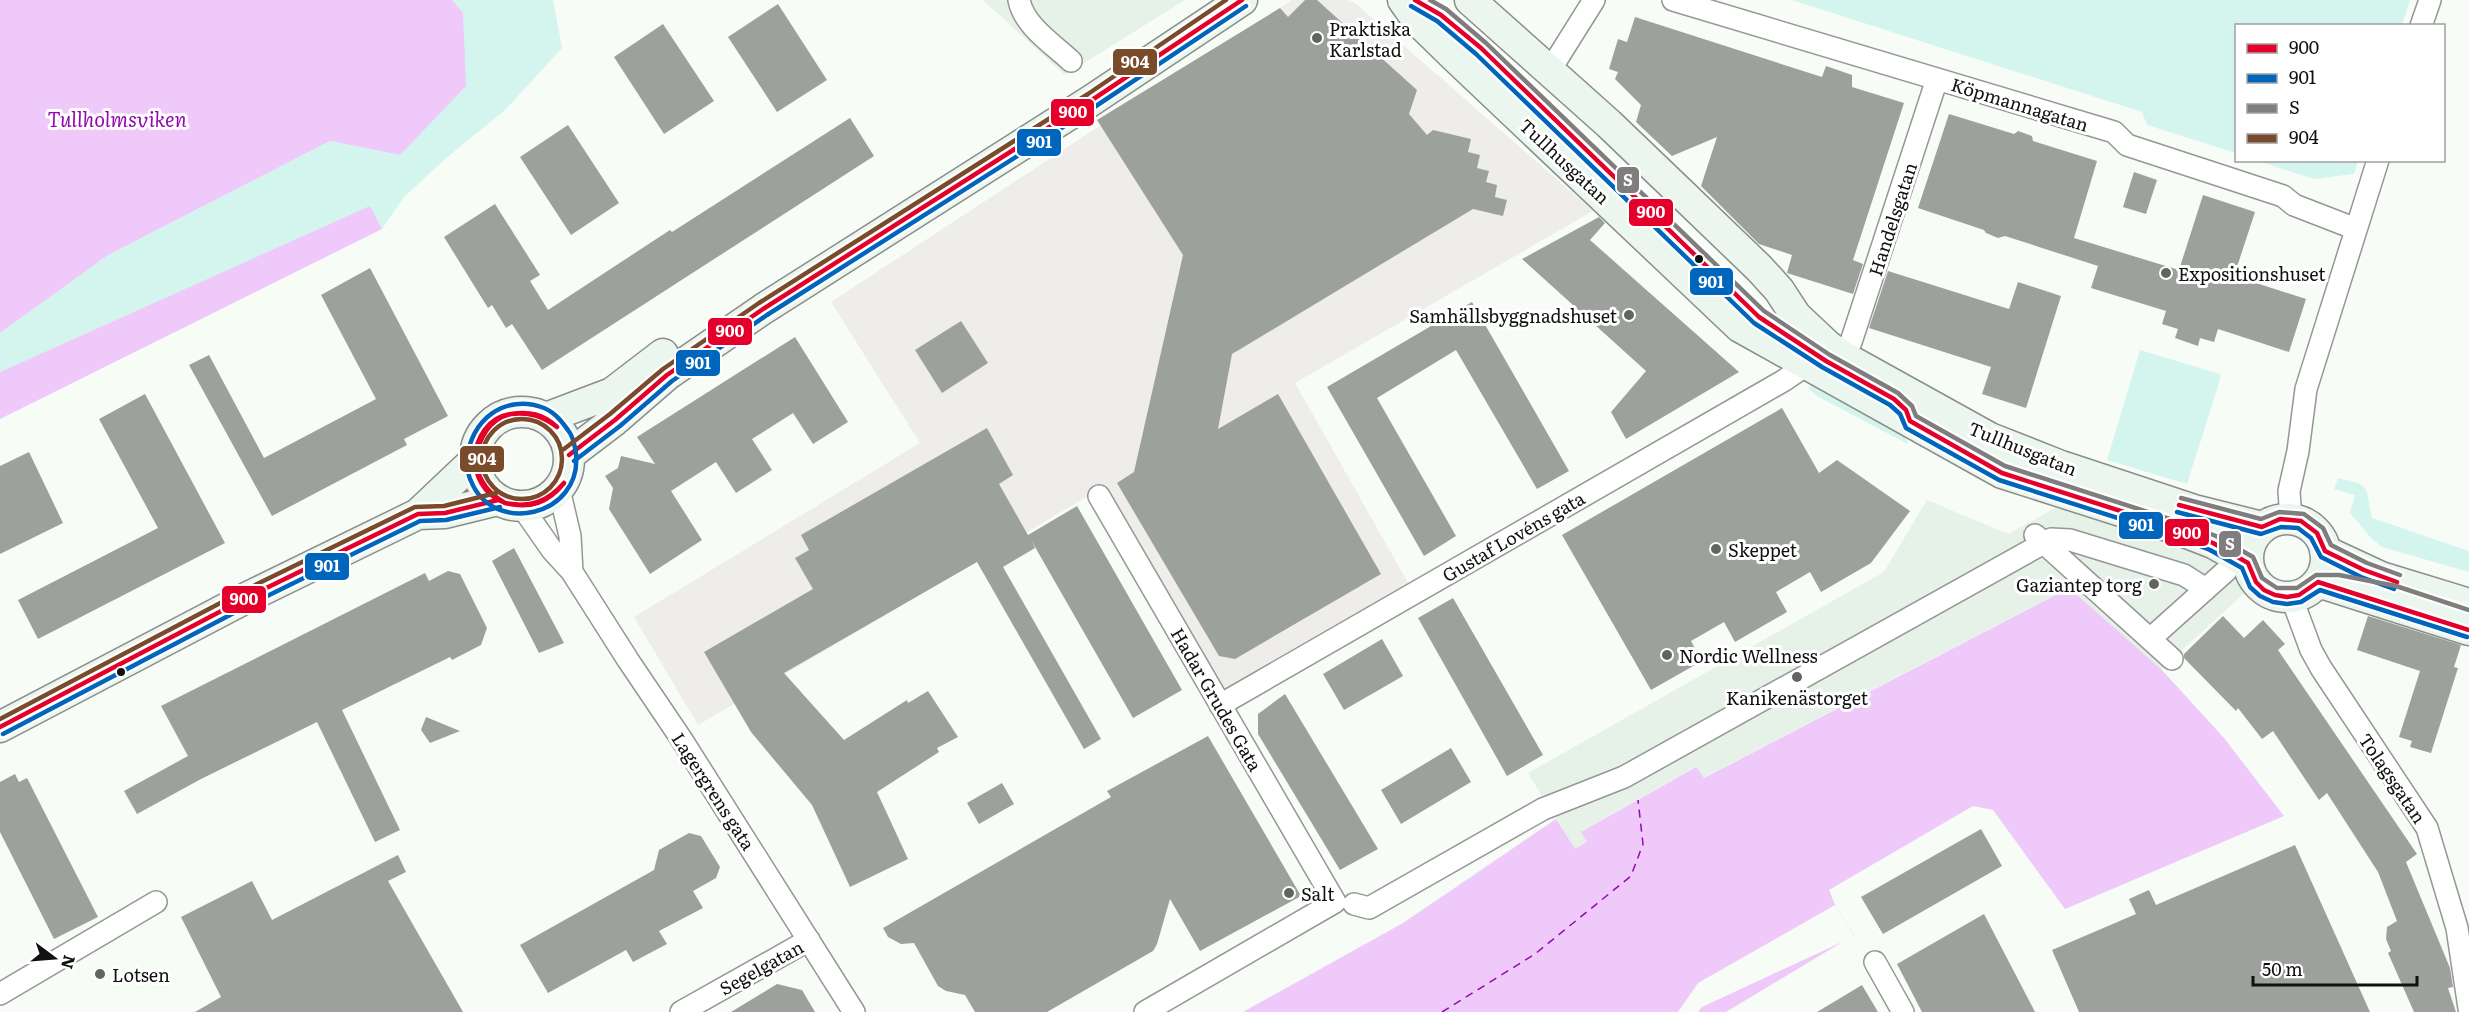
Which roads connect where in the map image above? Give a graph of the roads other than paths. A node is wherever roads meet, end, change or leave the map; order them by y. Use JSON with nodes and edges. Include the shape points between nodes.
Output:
{"nodes":[{"id":1,"x":1019,"y":0,"type":"edge"},
{"id":2,"x":1204,"y":0,"type":"edge"},
{"id":3,"x":1403,"y":0,"type":"edge"},
{"id":4,"x":1470,"y":0,"type":"edge"},
{"id":5,"x":1594,"y":0,"type":"edge"},
{"id":6,"x":1673,"y":0,"type":"edge"},
{"id":7,"x":2430,"y":0,"type":"edge"},
{"id":8,"x":1239,"y":1,"type":"edge"},
{"id":9,"x":2422,"y":24,"type":"edge"},
{"id":10,"x":1071,"y":61,"type":"dead end"},
{"id":11,"x":1546,"y":69,"type":"junction"},
{"id":12,"x":1937,"y":79,"type":"junction"},
{"id":13,"x":2377,"y":162,"type":"edge"},
{"id":14,"x":2356,"y":229,"type":"junction"},
{"id":15,"x":1842,"y":356,"type":"junction"},
{"id":16,"x":1806,"y":366,"type":"junction"},
{"id":17,"x":546,"y":418,"type":"junction"},
{"id":18,"x":569,"y":455,"type":"junction"},
{"id":19,"x":474,"y":461,"type":"junction"},
{"id":20,"x":559,"y":489,"type":"junction"},
{"id":21,"x":1099,"y":496,"type":"dead end"},
{"id":22,"x":510,"y":504,"type":"junction"},
{"id":23,"x":417,"y":514,"type":"junction"},
{"id":24,"x":2291,"y":519,"type":"junction"},
{"id":25,"x":2262,"y":527,"type":"junction"},
{"id":26,"x":2038,"y":538,"type":"junction"},
{"id":27,"x":2325,"y":551,"type":"junction"},
{"id":28,"x":2237,"y":567,"type":"junction"},
{"id":29,"x":572,"y":572,"type":"junction"},
{"id":30,"x":2318,"y":582,"type":"junction"},
{"id":31,"x":2206,"y":589,"type":"junction"},
{"id":32,"x":2291,"y":596,"type":"junction"},
{"id":33,"x":2469,"y":604,"type":"edge"},
{"id":34,"x":2469,"y":630,"type":"edge"},
{"id":35,"x":2150,"y":639,"type":"junction"},
{"id":36,"x":2172,"y":659,"type":"dead end"},
{"id":37,"x":1220,"y":705,"type":"junction"},
{"id":38,"x":0,"y":727,"type":"edge"},
{"id":39,"x":156,"y":902,"type":"dead end"},
{"id":40,"x":1345,"y":903,"type":"junction"},
{"id":41,"x":809,"y":940,"type":"junction"},
{"id":42,"x":1875,"y":962,"type":"dead end"},
{"id":43,"x":0,"y":994,"type":"edge"},
{"id":44,"x":2469,"y":1008,"type":"edge"},
{"id":45,"x":681,"y":1012,"type":"edge"},
{"id":46,"x":854,"y":1012,"type":"edge"},
{"id":47,"x":1145,"y":1012,"type":"edge"},
{"id":48,"x":1903,"y":1012,"type":"edge"}],
"edges":[{"from":1,"to":10,"type":"street","via":[[1021,12],[1030,23]]},
{"from":2,"to":17,"type":"street","via":[[1128,54],[734,304],[612,393]]},
{"from":3,"to":16,"type":"street","name":"Tullhusgatan","via":[[1417,20],[1711,303],[1740,327]]},
{"from":4,"to":11,"type":"street","name":"Tullhusgatan"},
{"from":5,"to":11,"type":"street","via":[[1557,59]]},
{"from":6,"to":12,"type":"street","name":"Köpmannagatan"},
{"from":7,"to":9,"type":"street"},
{"from":8,"to":18,"type":"street","via":[[1092,100],[735,328],[667,375]]},
{"from":11,"to":15,"type":"street","name":"Tullhusgatan","via":[[1680,192],[1779,290],[1796,316]]},
{"from":12,"to":14,"type":"street","name":"Köpmannagatan","via":[[2114,132],[2127,145],[2283,196],[2294,205]]},
{"from":12,"to":15,"type":"street","name":"Handelsgatan","via":[[1851,342]]},
{"from":13,"to":14,"type":"street"},
{"from":14,"to":24,"type":"street","via":[[2306,389],[2289,491]]},
{"from":15,"to":25,"type":"street","name":"Tullhusgatan","via":[[1990,438],[2194,510]]},
{"from":16,"to":28,"type":"street","name":"Tullhusgatan","via":[[2002,473],[2213,543]]},
{"from":16,"to":37,"type":"street","name":"Gustaf Lovéns gata"},
{"from":17,"to":18,"type":"street","via":[[562,434]]},
{"from":17,"to":19,"type":"street","via":[[520,411],[495,419],[478,438]]},
{"from":18,"to":20,"type":"street","via":[[569,467]]},
{"from":19,"to":22,"type":"street","via":[[481,484]]},
{"from":19,"to":23,"type":"street"},
{"from":20,"to":22,"type":"street","via":[[536,505]]},
{"from":20,"to":29,"type":"street","name":"Lagergrens gata","via":[[570,536]]},
{"from":21,"to":37,"type":"street","name":"Hadar Grudes Gata"},
{"from":22,"to":23,"type":"street"},
{"from":22,"to":29,"type":"street","name":"Lagergrens gata"},
{"from":23,"to":38,"type":"street"},
{"from":24,"to":25,"type":"street"},
{"from":24,"to":27,"type":"street","via":[[2310,526]]},
{"from":25,"to":28,"type":"street"},
{"from":26,"to":31,"type":"street","via":[[2070,540],[2184,575]]},
{"from":26,"to":35,"type":"street"},
{"from":26,"to":40,"type":"street","via":[[1624,777],[1543,809],[1369,908]]},
{"from":27,"to":30,"type":"street"},
{"from":27,"to":33,"type":"street","via":[[2381,576]]},
{"from":28,"to":31,"type":"street"},
{"from":28,"to":32,"type":"street","via":[[2264,590]]},
{"from":29,"to":41,"type":"street","name":"Lagergrens gata"},
{"from":30,"to":32,"type":"street"},
{"from":30,"to":34,"type":"street"},
{"from":31,"to":35,"type":"street"},
{"from":32,"to":44,"type":"street","name":"Tolagsgatan","via":[[2320,668],[2427,828],[2457,927]]},
{"from":35,"to":36,"type":"street"},
{"from":37,"to":40,"type":"street","name":"Hadar Grudes Gata"},
{"from":39,"to":43,"type":"street"},
{"from":40,"to":47,"type":"street"},
{"from":41,"to":45,"type":"street","name":"Segelgatan"},
{"from":41,"to":46,"type":"street","name":"Lagergrens gata"},
{"from":42,"to":48,"type":"street"}]}
